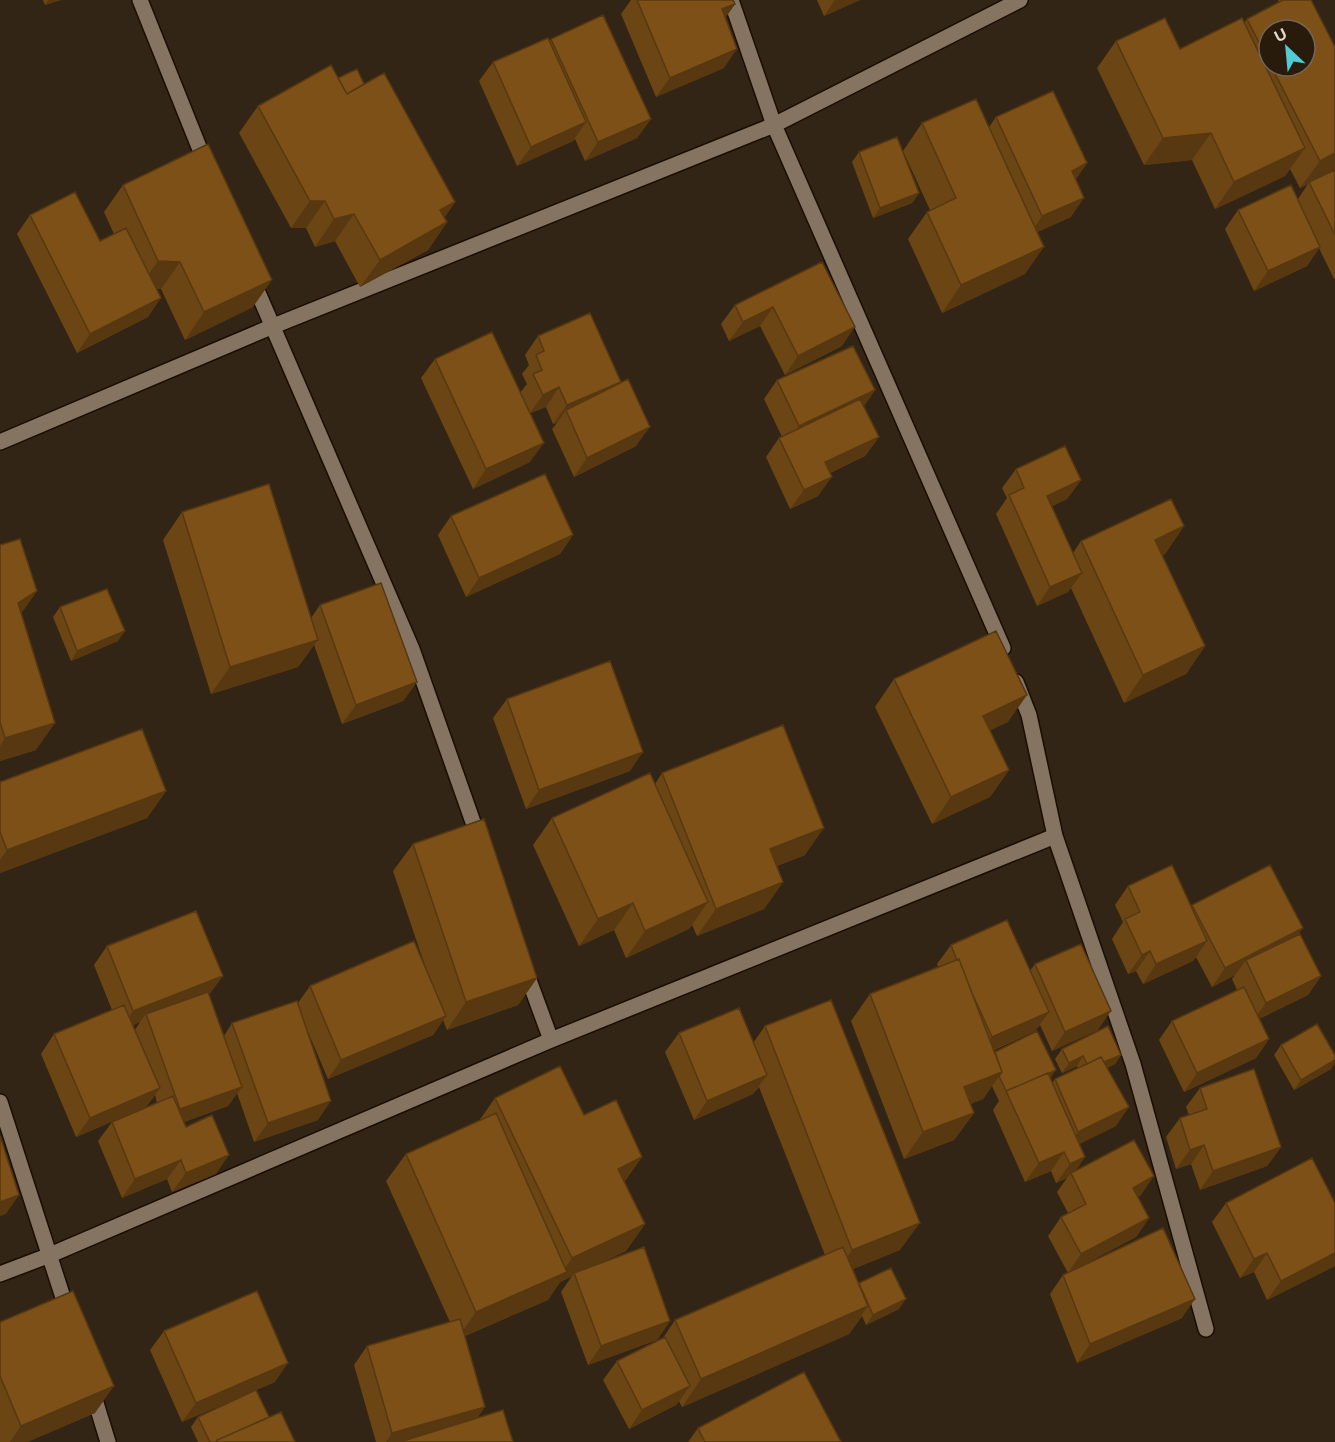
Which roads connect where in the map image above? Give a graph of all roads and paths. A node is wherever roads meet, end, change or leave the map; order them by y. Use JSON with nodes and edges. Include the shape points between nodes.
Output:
{"nodes":[{"id":1,"x":140,"y":0,"type":"edge"},
{"id":2,"x":731,"y":0,"type":"edge"},
{"id":3,"x":1020,"y":0,"type":"edge"},
{"id":4,"x":774,"y":125,"type":"junction"},
{"id":5,"x":214,"y":185,"type":"edge"},
{"id":6,"x":245,"y":262,"type":"edge"},
{"id":7,"x":271,"y":327,"type":"junction"},
{"id":8,"x":0,"y":442,"type":"edge"},
{"id":9,"x":1055,"y":836,"type":"junction"},
{"id":10,"x":487,"y":861,"type":"edge"},
{"id":11,"x":519,"y":951,"type":"edge"},
{"id":12,"x":550,"y":1040,"type":"junction"},
{"id":13,"x":0,"y":1102,"type":"edge"},
{"id":14,"x":50,"y":1255,"type":"junction"},
{"id":15,"x":0,"y":1274,"type":"edge"},
{"id":16,"x":1206,"y":1329,"type":"dead end"},
{"id":17,"x":74,"y":1332,"type":"edge"},
{"id":18,"x":88,"y":1376,"type":"edge"},
{"id":19,"x":108,"y":1442,"type":"edge"}],
"edges":[{"from":1,"to":5,"type":"street"},
{"from":2,"to":4,"type":"street"},
{"from":3,"to":4,"type":"street"},
{"from":4,"to":7,"type":"street"},
{"from":4,"to":9,"type":"street","via":[[1029,715]]},
{"from":6,"to":7,"type":"street"},
{"from":7,"to":8,"type":"street"},
{"from":7,"to":10,"type":"street","via":[[412,648]]},
{"from":9,"to":12,"type":"street"},
{"from":9,"to":16,"type":"street","via":[[1133,1064]]},
{"from":11,"to":12,"type":"street"},
{"from":12,"to":14,"type":"street"},
{"from":13,"to":14,"type":"street"},
{"from":14,"to":15,"type":"street"},
{"from":14,"to":17,"type":"street"},
{"from":18,"to":19,"type":"street"}]}
